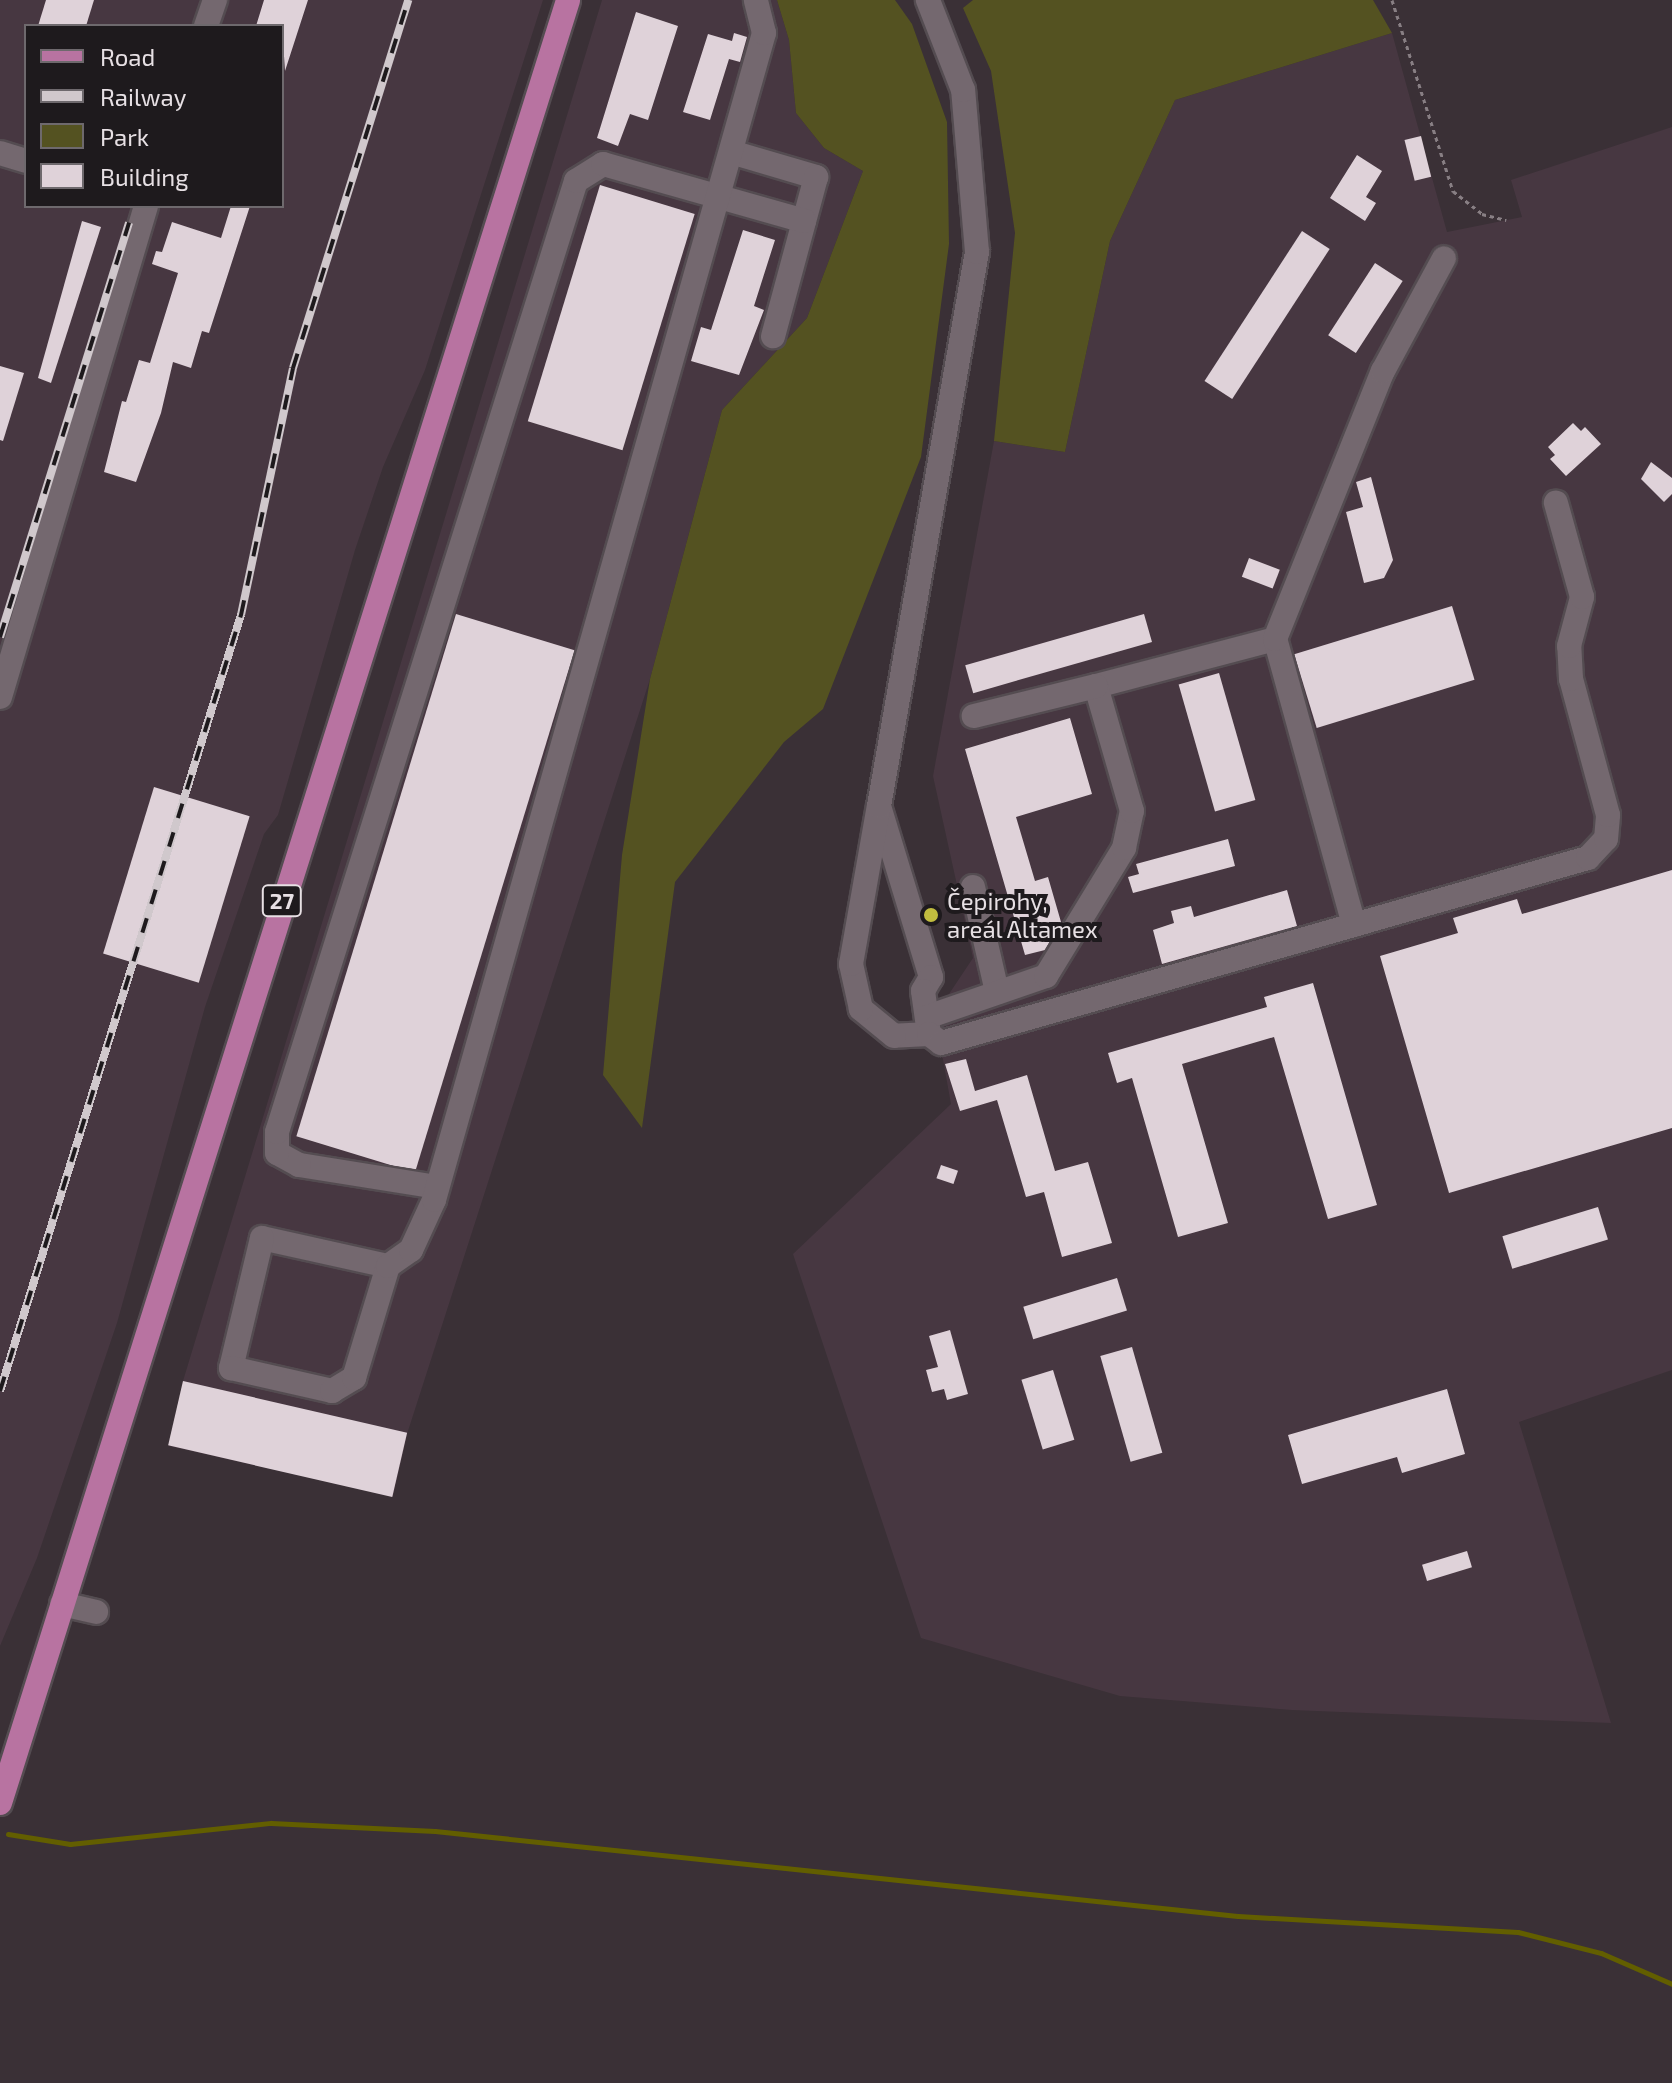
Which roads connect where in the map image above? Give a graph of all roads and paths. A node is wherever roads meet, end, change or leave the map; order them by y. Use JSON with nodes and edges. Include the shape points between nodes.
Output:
{"nodes":[{"id":1,"x":215,"y":0,"type":"edge"},
{"id":2,"x":568,"y":0,"type":"edge"},
{"id":3,"x":756,"y":0,"type":"edge"},
{"id":4,"x":928,"y":0,"type":"edge"},
{"id":5,"x":1392,"y":0,"type":"edge"},
{"id":6,"x":207,"y":24,"type":"edge"},
{"id":7,"x":731,"y":152,"type":"junction"},
{"id":8,"x":0,"y":153,"type":"edge"},
{"id":9,"x":24,"y":160,"type":"edge"},
{"id":10,"x":718,"y":197,"type":"junction"},
{"id":11,"x":145,"y":208,"type":"edge"},
{"id":12,"x":1506,"y":220,"type":"dead end"},
{"id":13,"x":804,"y":221,"type":"junction"},
{"id":14,"x":1444,"y":258,"type":"dead end"},
{"id":15,"x":773,"y":336,"type":"dead end"},
{"id":16,"x":1556,"y":503,"type":"dead end"},
{"id":17,"x":1275,"y":639,"type":"junction"},
{"id":18,"x":1096,"y":686,"type":"junction"},
{"id":19,"x":0,"y":697,"type":"edge"},
{"id":20,"x":974,"y":716,"type":"dead end"},
{"id":21,"x":879,"y":806,"type":"junction"},
{"id":22,"x":973,"y":887,"type":"dead end"},
{"id":23,"x":1354,"y":925,"type":"junction"},
{"id":24,"x":997,"y":992,"type":"junction"},
{"id":25,"x":928,"y":1026,"type":"junction"},
{"id":26,"x":437,"y":1187,"type":"junction"},
{"id":27,"x":388,"y":1266,"type":"junction"},
{"id":28,"x":62,"y":1604,"type":"junction"},
{"id":29,"x":96,"y":1612,"type":"dead end"},
{"id":30,"x":0,"y":1803,"type":"edge"}],
"edges":[{"from":1,"to":6,"type":"lane"},
{"from":2,"to":28,"type":"main road","number":"27"},
{"from":3,"to":7,"type":"lane","via":[[764,33]]},
{"from":4,"to":21,"type":"lane","via":[[963,90],[977,252]]},
{"from":5,"to":12,"type":"path","via":[[1453,191],[1482,214]]},
{"from":7,"to":10,"type":"lane"},
{"from":7,"to":13,"type":"lane","via":[[816,177]]},
{"from":8,"to":9,"type":"lane"},
{"from":10,"to":13,"type":"lane"},
{"from":10,"to":26,"type":"lane"},
{"from":10,"to":26,"type":"lane","via":[[603,164],[576,181],[277,1132],[277,1153],[299,1165]]},
{"from":11,"to":19,"type":"lane"},
{"from":13,"to":15,"type":"lane"},
{"from":14,"to":17,"type":"lane","via":[[1383,371]]},
{"from":16,"to":23,"type":"lane","via":[[1582,597],[1569,646],[1571,679],[1608,815],[1606,839],[1588,858]]},
{"from":17,"to":18,"type":"lane"},
{"from":17,"to":23,"type":"lane"},
{"from":18,"to":20,"type":"lane"},
{"from":18,"to":24,"type":"lane","via":[[1132,811],[1124,848],[1046,976]]},
{"from":21,"to":25,"type":"lane","via":[[931,977],[923,991]]},
{"from":21,"to":25,"type":"lane","via":[[851,964],[861,1009],[894,1036]]},
{"from":22,"to":24,"type":"lane"},
{"from":23,"to":25,"type":"lane","via":[[941,1043]]},
{"from":24,"to":25,"type":"lane"},
{"from":26,"to":27,"type":"lane","via":[[411,1250]]},
{"from":27,"to":27,"type":"lane","via":[[354,1378],[332,1391],[231,1368],[262,1238]]},
{"from":28,"to":29,"type":"lane"},
{"from":28,"to":30,"type":"main road","number":"27"}]}
